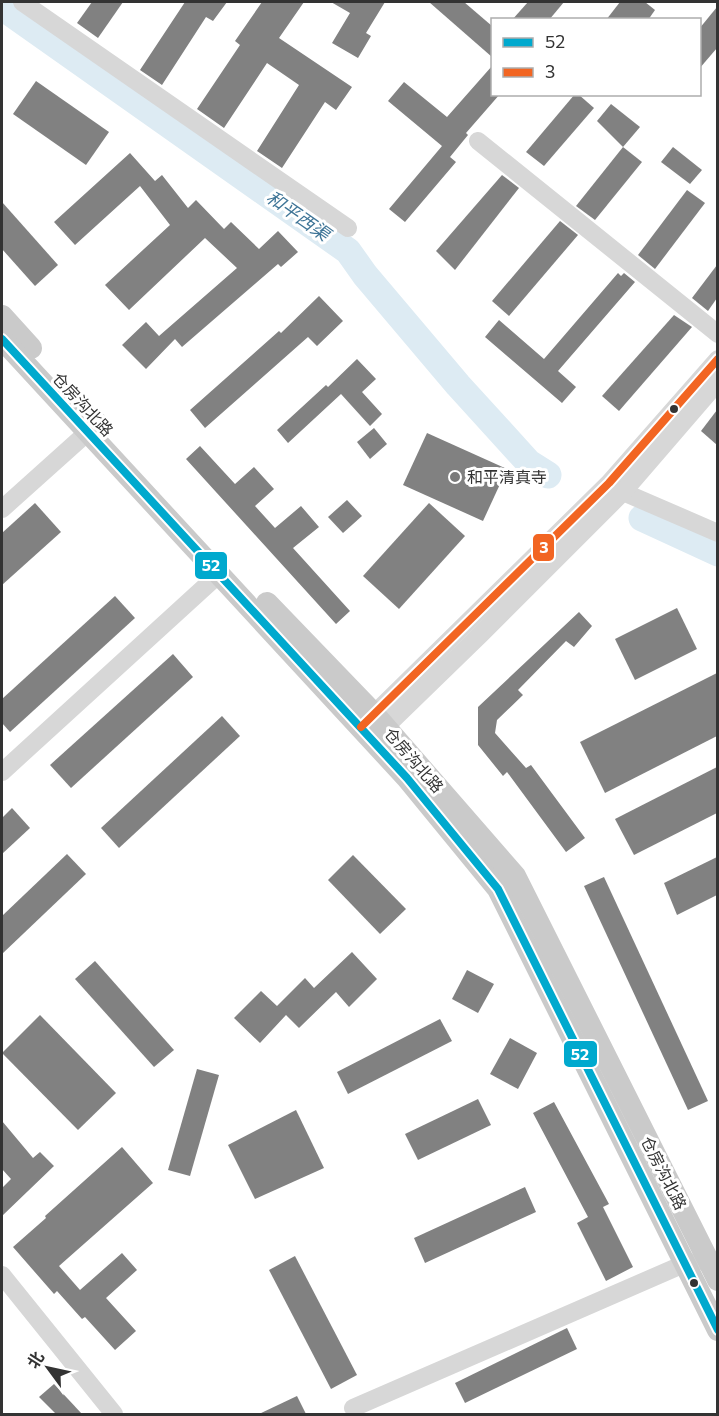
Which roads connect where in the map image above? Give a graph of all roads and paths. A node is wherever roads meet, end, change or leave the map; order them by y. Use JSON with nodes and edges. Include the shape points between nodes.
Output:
{"nodes":[{"id":1,"x":22,"y":2,"type":"edge"},
{"id":2,"x":478,"y":141,"type":"dead end"},
{"id":3,"x":348,"y":228,"type":"dead end"},
{"id":4,"x":2,"y":316,"type":"edge"},
{"id":5,"x":717,"y":334,"type":"edge"},
{"id":6,"x":2,"y":339,"type":"edge"},
{"id":7,"x":717,"y":359,"type":"edge"},
{"id":8,"x":717,"y":382,"type":"edge"},
{"id":9,"x":93,"y":427,"type":"junction"},
{"id":10,"x":616,"y":487,"type":"junction"},
{"id":11,"x":2,"y":509,"type":"edge"},
{"id":12,"x":717,"y":533,"type":"edge"},
{"id":13,"x":219,"y":574,"type":"junction"},
{"id":14,"x":373,"y":727,"type":"junction"},
{"id":15,"x":2,"y":772,"type":"edge"},
{"id":16,"x":684,"y":1264,"type":"junction"},
{"id":17,"x":712,"y":1270,"type":"edge"},
{"id":18,"x":2,"y":1275,"type":"edge"},
{"id":19,"x":717,"y":1330,"type":"edge"},
{"id":20,"x":352,"y":1408,"type":"dead end"},
{"id":21,"x":114,"y":1414,"type":"edge"}],
"edges":[{"from":1,"to":3,"type":"street"},
{"from":2,"to":5,"type":"street"},
{"from":4,"to":9,"type":"main road","name":"仓房沟北路"},
{"from":6,"to":9,"type":"main road","name":"仓房沟北路"},
{"from":7,"to":10,"type":"street"},
{"from":8,"to":10,"type":"street"},
{"from":9,"to":11,"type":"street"},
{"from":9,"to":13,"type":"main road","name":"仓房沟北路"},
{"from":9,"to":14,"type":"main road","name":"仓房沟北路","via":[[230,564]]},
{"from":10,"to":12,"type":"street"},
{"from":10,"to":14,"type":"street","via":[[481,634]]},
{"from":13,"to":14,"type":"main road","name":"仓房沟北路"},
{"from":13,"to":15,"type":"street"},
{"from":14,"to":16,"type":"main road","name":"仓房沟北路","via":[[407,778],[498,890]]},
{"from":14,"to":17,"type":"main road","name":"仓房沟北路","via":[[515,876]]},
{"from":16,"to":17,"type":"street"},
{"from":16,"to":19,"type":"main road","name":"仓房沟北路"},
{"from":16,"to":20,"type":"street"},
{"from":18,"to":21,"type":"street"}]}
